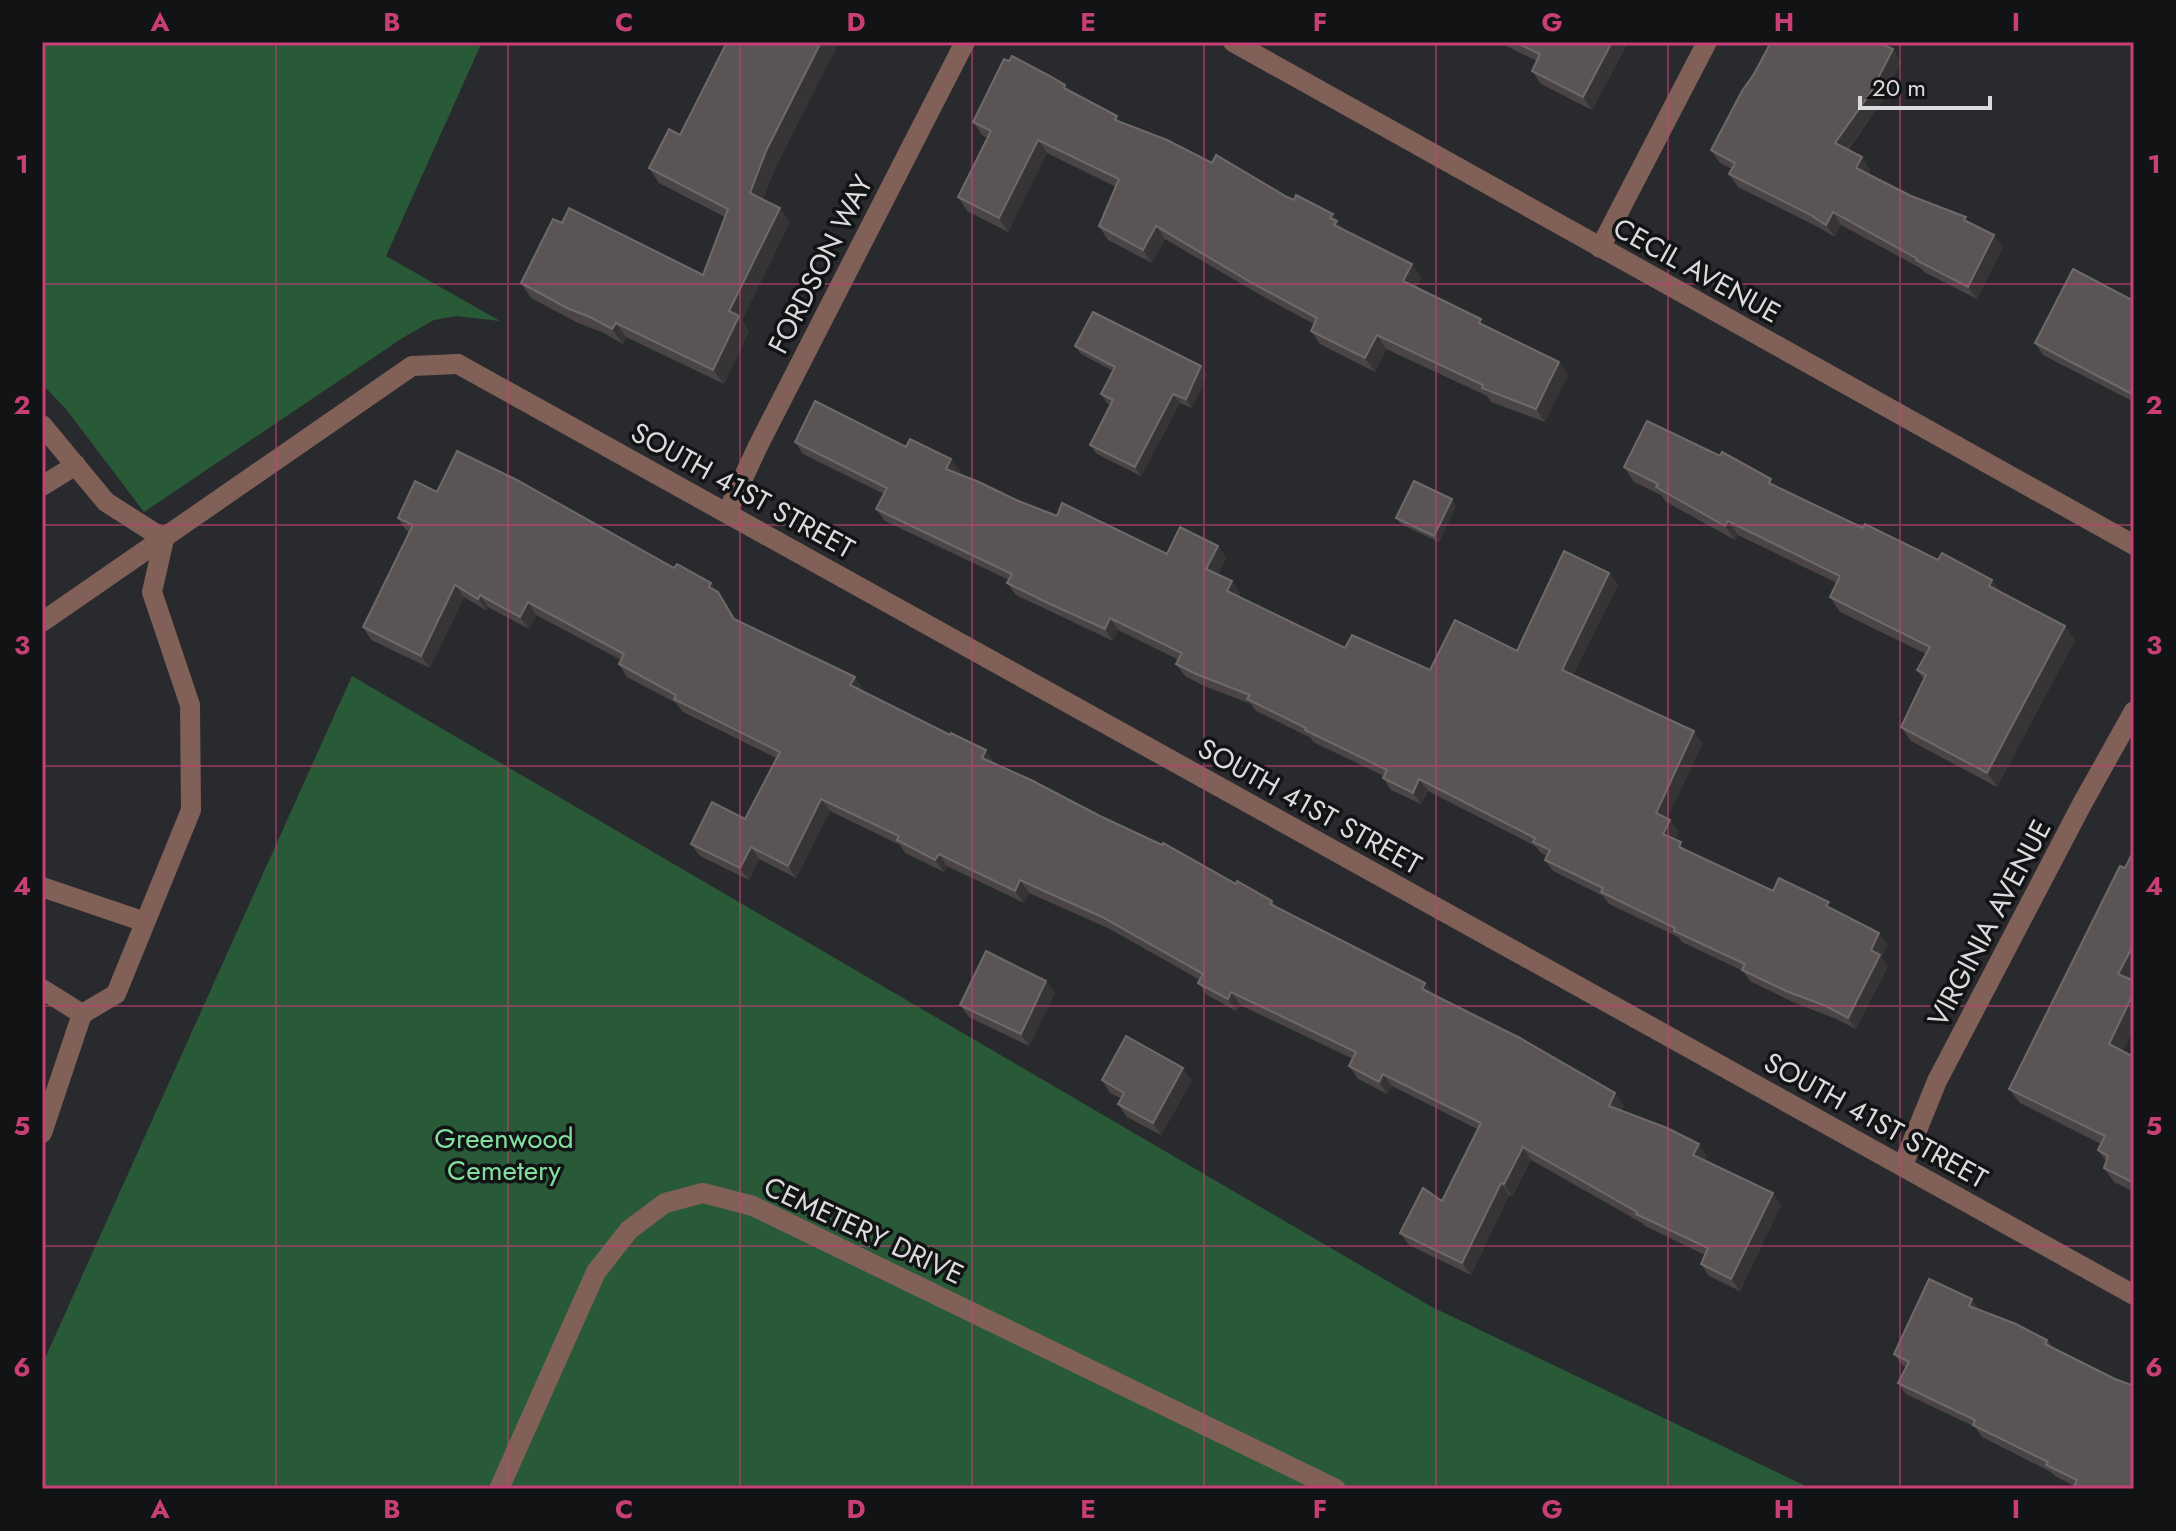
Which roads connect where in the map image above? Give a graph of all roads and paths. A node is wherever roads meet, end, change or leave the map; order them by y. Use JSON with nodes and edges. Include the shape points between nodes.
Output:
{"nodes":[{"id":1,"x":965,"y":42,"type":"edge"},
{"id":2,"x":1233,"y":42,"type":"edge"},
{"id":3,"x":1707,"y":42,"type":"edge"},
{"id":4,"x":1600,"y":248,"type":"junction"},
{"id":5,"x":42,"y":425,"type":"edge"},
{"id":6,"x":76,"y":465,"type":"junction"},
{"id":7,"x":42,"y":486,"type":"edge"},
{"id":8,"x":727,"y":513,"type":"junction"},
{"id":9,"x":164,"y":539,"type":"junction"},
{"id":10,"x":2134,"y":545,"type":"edge"},
{"id":11,"x":42,"y":622,"type":"edge"},
{"id":12,"x":2134,"y":711,"type":"edge"},
{"id":13,"x":42,"y":887,"type":"edge"},
{"id":14,"x":145,"y":922,"type":"junction"},
{"id":15,"x":42,"y":989,"type":"edge"},
{"id":16,"x":82,"y":1014,"type":"junction"},
{"id":17,"x":42,"y":1133,"type":"edge"},
{"id":18,"x":1903,"y":1165,"type":"junction"},
{"id":19,"x":2134,"y":1295,"type":"edge"},
{"id":20,"x":499,"y":1489,"type":"edge"},
{"id":21,"x":1336,"y":1489,"type":"edge"}],
"edges":[{"from":1,"to":8,"type":"street","name":"FORDSON WAY"},
{"from":2,"to":4,"type":"street","name":"CECIL AVENUE"},
{"from":3,"to":4,"type":"street"},
{"from":4,"to":10,"type":"street","name":"CECIL AVENUE"},
{"from":5,"to":6,"type":"street"},
{"from":6,"to":7,"type":"street"},
{"from":6,"to":9,"type":"street","via":[[106,502]]},
{"from":8,"to":9,"type":"street","name":"SOUTH 41ST STREET","via":[[458,364],[412,366]]},
{"from":8,"to":18,"type":"street","name":"SOUTH 41ST STREET"},
{"from":9,"to":11,"type":"street"},
{"from":9,"to":14,"type":"street","via":[[152,592],[190,705],[191,810]]},
{"from":12,"to":18,"type":"street","name":"VIRGINIA AVENUE","via":[[1937,1081]]},
{"from":13,"to":14,"type":"street"},
{"from":14,"to":16,"type":"street","via":[[116,994]]},
{"from":15,"to":16,"type":"street"},
{"from":16,"to":17,"type":"street"},
{"from":18,"to":19,"type":"street","name":"SOUTH 41ST STREET"},
{"from":20,"to":21,"type":"street","name":"CEMETERY DRIVE","via":[[596,1272],[629,1230],[665,1203],[703,1193],[753,1206]]}]}
